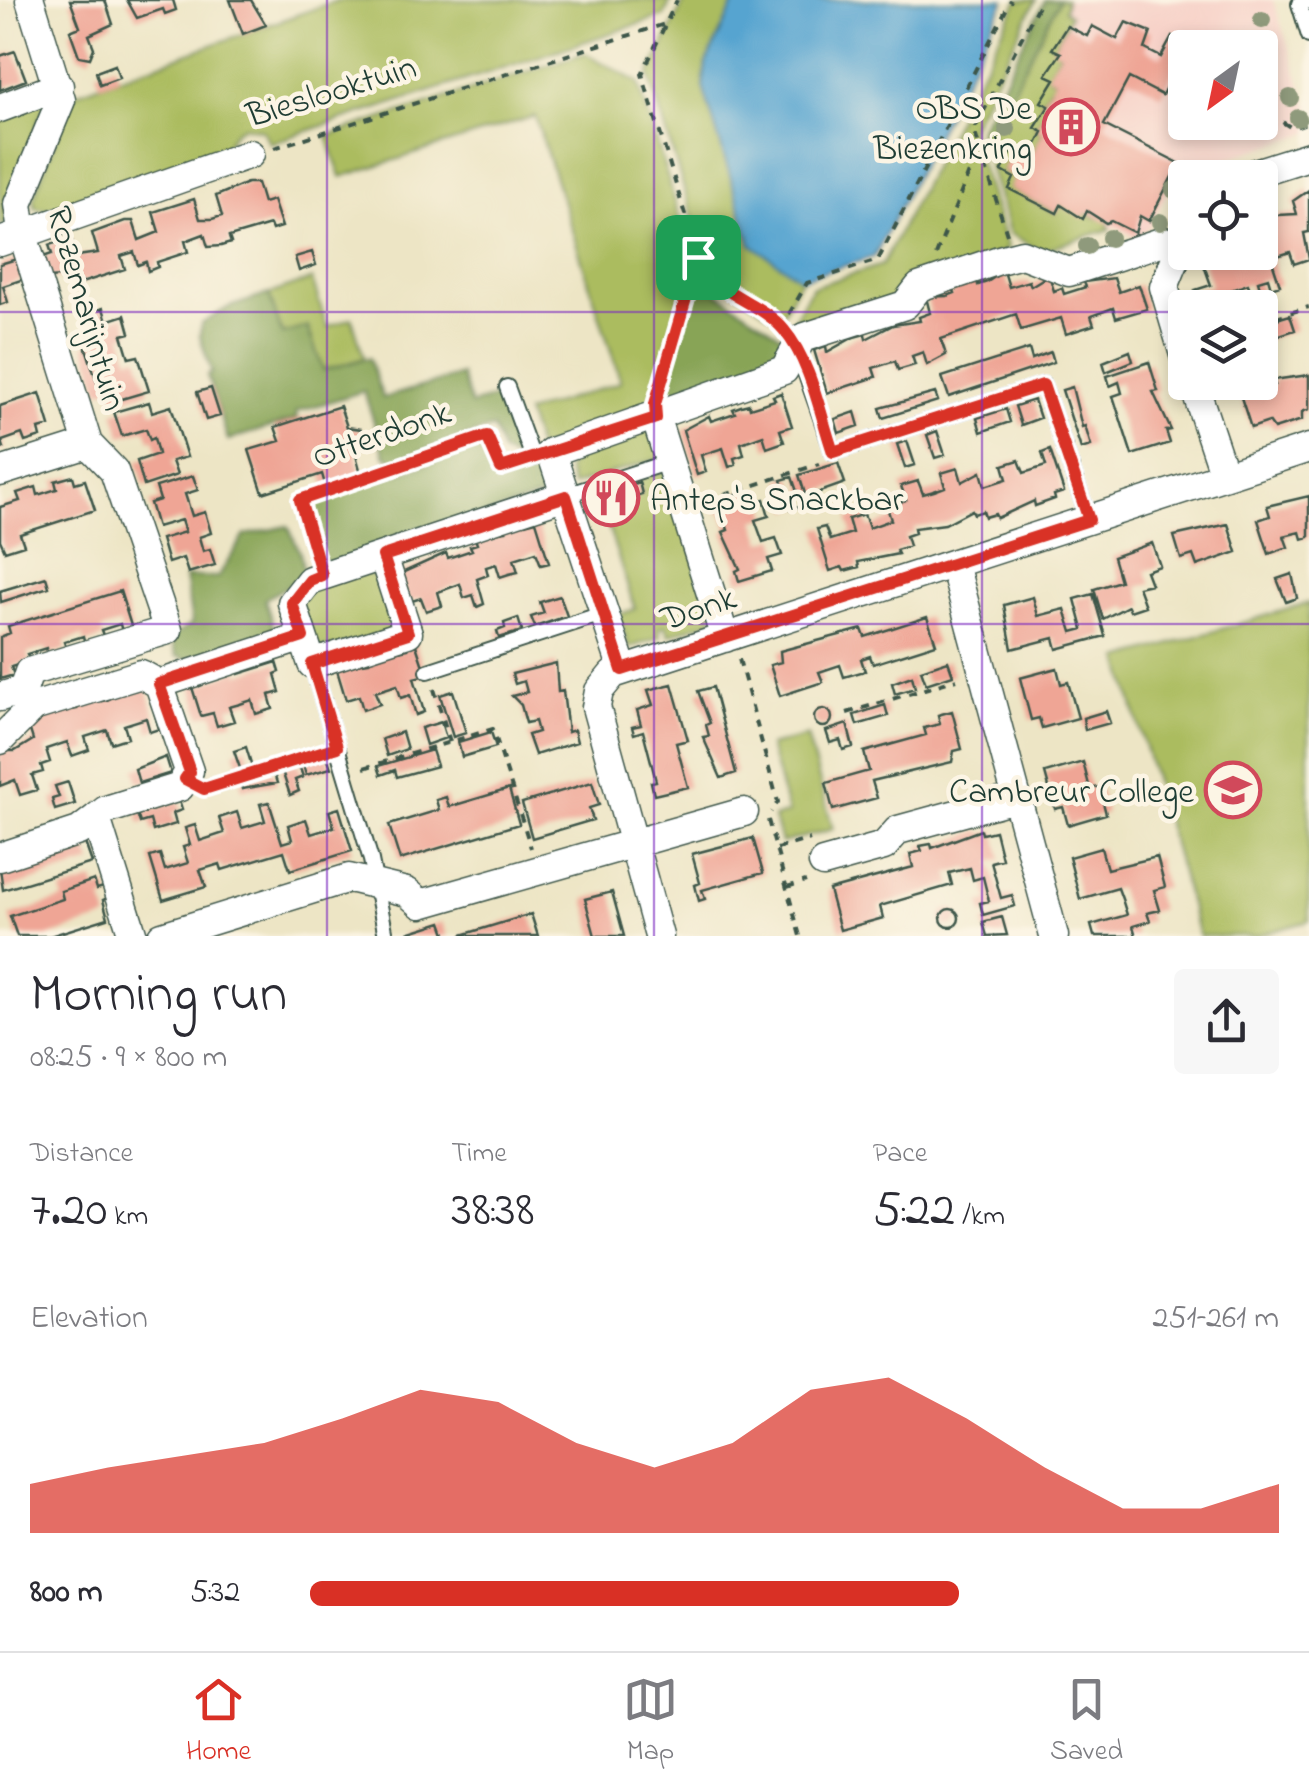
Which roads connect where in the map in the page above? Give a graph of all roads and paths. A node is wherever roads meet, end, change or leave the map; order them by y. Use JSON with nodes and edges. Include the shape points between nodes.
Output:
{"nodes":[{"id":1,"x":30,"y":0,"type":"edge"},
{"id":2,"x":676,"y":0,"type":"edge"},
{"id":3,"x":1010,"y":0,"type":"edge"},
{"id":4,"x":1041,"y":0,"type":"edge"},
{"id":5,"x":1309,"y":1,"type":"edge"},
{"id":6,"x":665,"y":24,"type":"junction"},
{"id":7,"x":1309,"y":36,"type":"edge"},
{"id":8,"x":59,"y":86,"type":"junction"},
{"id":9,"x":0,"y":108,"type":"edge"},
{"id":10,"x":1278,"y":119,"type":"edge"},
{"id":11,"x":1309,"y":122,"type":"edge"},
{"id":12,"x":979,"y":148,"type":"junction"},
{"id":13,"x":250,"y":154,"type":"joint"},
{"id":14,"x":1309,"y":156,"type":"edge"},
{"id":15,"x":1278,"y":166,"type":"edge"},
{"id":16,"x":11,"y":237,"type":"edge"},
{"id":17,"x":1168,"y":241,"type":"edge"},
{"id":18,"x":1014,"y":256,"type":"junction"},
{"id":19,"x":698,"y":257,"type":"junction"},
{"id":20,"x":1171,"y":270,"type":"edge"},
{"id":21,"x":924,"y":285,"type":"junction"},
{"id":22,"x":1168,"y":301,"type":"edge"},
{"id":23,"x":1309,"y":307,"type":"edge"},
{"id":24,"x":1278,"y":316,"type":"edge"},
{"id":25,"x":797,"y":348,"type":"junction"},
{"id":26,"x":507,"y":387,"type":"dead end"},
{"id":27,"x":1199,"y":400,"type":"edge"},
{"id":28,"x":656,"y":418,"type":"junction"},
{"id":29,"x":88,"y":444,"type":"junction"},
{"id":30,"x":1309,"y":448,"type":"edge"},
{"id":31,"x":833,"y":452,"type":"junction"},
{"id":32,"x":542,"y":455,"type":"junction"},
{"id":33,"x":659,"y":465,"type":"dead end"},
{"id":34,"x":0,"y":472,"type":"edge"},
{"id":35,"x":1224,"y":475,"type":"junction"},
{"id":36,"x":566,"y":496,"type":"junction"},
{"id":37,"x":684,"y":508,"type":"junction"},
{"id":38,"x":1089,"y":520,"type":"junction"},
{"id":39,"x":383,"y":556,"type":"junction"},
{"id":40,"x":954,"y":564,"type":"junction"},
{"id":41,"x":322,"y":575,"type":"junction"},
{"id":42,"x":606,"y":613,"type":"junction"},
{"id":43,"x":725,"y":638,"type":"junction"},
{"id":44,"x":307,"y":651,"type":"junction"},
{"id":45,"x":428,"y":670,"type":"dead end"},
{"id":46,"x":622,"y":670,"type":"junction"},
{"id":47,"x":982,"y":671,"type":"junction"},
{"id":48,"x":159,"y":684,"type":"junction"},
{"id":49,"x":19,"y":698,"type":"edge"},
{"id":50,"x":847,"y":713,"type":"dead end"},
{"id":51,"x":0,"y":740,"type":"edge"},
{"id":52,"x":337,"y":747,"type":"junction"},
{"id":53,"x":345,"y":774,"type":"junction"},
{"id":54,"x":185,"y":779,"type":"junction"},
{"id":55,"x":1015,"y":798,"type":"junction"},
{"id":56,"x":744,"y":812,"type":"dead end"},
{"id":57,"x":96,"y":818,"type":"junction"},
{"id":58,"x":633,"y":842,"type":"junction"},
{"id":59,"x":0,"y":856,"type":"edge"},
{"id":60,"x":822,"y":863,"type":"dead end"},
{"id":61,"x":538,"y":872,"type":"junction"},
{"id":62,"x":374,"y":882,"type":"junction"},
{"id":63,"x":134,"y":936,"type":"edge"},
{"id":64,"x":162,"y":936,"type":"edge"},
{"id":65,"x":386,"y":936,"type":"edge"},
{"id":66,"x":658,"y":936,"type":"edge"},
{"id":67,"x":800,"y":936,"type":"edge"},
{"id":68,"x":1054,"y":936,"type":"edge"}],
"edges":[{"from":1,"to":8,"type":"street"},
{"from":2,"to":6,"type":"path"},
{"from":3,"to":19,"type":"path","via":[[878,260],[807,283],[782,327],[709,279]]},
{"from":4,"to":12,"type":"path","via":[[974,130]]},
{"from":5,"to":7,"type":"lane","via":[[1299,4]]},
{"from":6,"to":13,"type":"path","name":"Bieslooktuin"},
{"from":6,"to":19,"type":"path","via":[[642,74]]},
{"from":8,"to":9,"type":"street"},
{"from":8,"to":16,"type":"street","name":"Rozemarijntuin","via":[[61,100]]},
{"from":10,"to":11,"type":"path","via":[[1292,128]]},
{"from":12,"to":18,"type":"path"},
{"from":12,"to":21,"type":"path"},
{"from":13,"to":16,"type":"street","name":"Bieslooktuin"},
{"from":14,"to":15,"type":"street"},
{"from":16,"to":29,"type":"street","name":"Rozemarijntuin"},
{"from":17,"to":18,"type":"street","via":[[1069,272]]},
{"from":18,"to":21,"type":"street"},
{"from":19,"to":28,"type":"path"},
{"from":20,"to":22,"type":"street","via":[[1164,287]]},
{"from":21,"to":25,"type":"street","via":[[904,305],[802,338]]},
{"from":23,"to":24,"type":"path"},
{"from":25,"to":28,"type":"street","via":[[784,370]]},
{"from":25,"to":31,"type":"lane"},
{"from":26,"to":32,"type":"lane"},
{"from":27,"to":35,"type":"street"},
{"from":28,"to":32,"type":"street"},
{"from":28,"to":37,"type":"street"},
{"from":29,"to":34,"type":"street"},
{"from":29,"to":49,"type":"street","name":"Rozemarijntuin","via":[[114,471],[168,630],[29,672]]},
{"from":30,"to":35,"type":"street","name":"Donk"},
{"from":31,"to":37,"type":"path","via":[[827,462]]},
{"from":31,"to":38,"type":"lane","via":[[1043,385]]},
{"from":32,"to":36,"type":"street"},
{"from":32,"to":41,"type":"path","name":"Otterdonk","via":[[501,468],[487,436],[300,500]]},
{"from":33,"to":36,"type":"lane"},
{"from":35,"to":38,"type":"street","name":"Donk"},
{"from":36,"to":39,"type":"street"},
{"from":36,"to":42,"type":"street"},
{"from":37,"to":43,"type":"street"},
{"from":38,"to":40,"type":"street","name":"Donk"},
{"from":39,"to":41,"type":"street"},
{"from":39,"to":44,"type":"street","via":[[408,633]]},
{"from":40,"to":43,"type":"street","name":"Donk"},
{"from":40,"to":47,"type":"street"},
{"from":41,"to":44,"type":"street","via":[[292,603]]},
{"from":42,"to":45,"type":"lane"},
{"from":42,"to":46,"type":"street"},
{"from":43,"to":46,"type":"street","name":"Donk"},
{"from":43,"to":67,"type":"path","via":[[738,654],[778,802],[767,817]]},
{"from":44,"to":48,"type":"street"},
{"from":44,"to":52,"type":"lane"},
{"from":46,"to":58,"type":"street","via":[[599,691],[596,707]]},
{"from":47,"to":50,"type":"path"},
{"from":47,"to":55,"type":"street"},
{"from":48,"to":49,"type":"street","via":[[141,674]]},
{"from":48,"to":54,"type":"street","via":[[190,772]]},
{"from":49,"to":51,"type":"street"},
{"from":52,"to":53,"type":"lane"},
{"from":52,"to":54,"type":"path","via":[[204,789]]},
{"from":53,"to":61,"type":"path","via":[[493,729]]},
{"from":53,"to":62,"type":"lane"},
{"from":54,"to":57,"type":"street"},
{"from":55,"to":60,"type":"street","via":[[898,830],[884,846]]},
{"from":55,"to":68,"type":"street"},
{"from":56,"to":58,"type":"street"},
{"from":57,"to":59,"type":"street","via":[[79,831]]},
{"from":57,"to":63,"type":"street"},
{"from":58,"to":61,"type":"street"},
{"from":58,"to":66,"type":"street"},
{"from":61,"to":62,"type":"street","via":[[422,904],[408,892]]},
{"from":62,"to":64,"type":"street","via":[[349,878]]},
{"from":62,"to":65,"type":"lane"}]}
